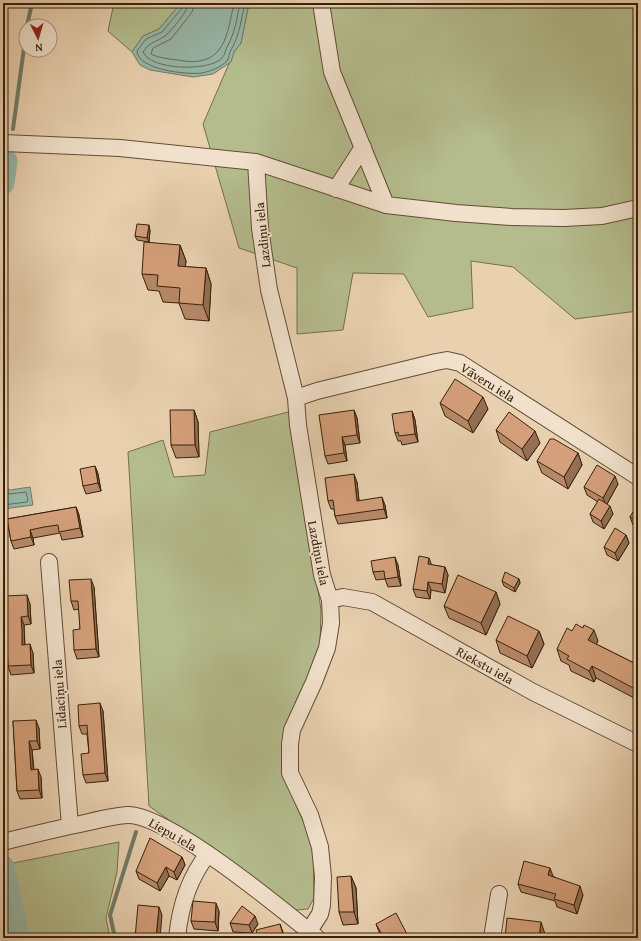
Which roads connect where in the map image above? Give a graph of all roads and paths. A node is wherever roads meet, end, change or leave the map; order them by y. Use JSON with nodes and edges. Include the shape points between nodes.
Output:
{"nodes":[{"id":1,"x":321,"y":3,"type":"edge"},
{"id":2,"x":3,"y":143,"type":"edge"},
{"id":3,"x":363,"y":148,"type":"junction"},
{"id":4,"x":256,"y":162,"type":"junction"},
{"id":5,"x":336,"y":189,"type":"junction"},
{"id":6,"x":386,"y":205,"type":"junction"},
{"id":7,"x":638,"y":208,"type":"edge"},
{"id":8,"x":296,"y":398,"type":"junction"},
{"id":9,"x":638,"y":477,"type":"edge"},
{"id":10,"x":49,"y":562,"type":"dead end"},
{"id":11,"x":330,"y":600,"type":"junction"},
{"id":12,"x":638,"y":744,"type":"edge"},
{"id":13,"x":70,"y":826,"type":"junction"},
{"id":14,"x":3,"y":842,"type":"edge"},
{"id":15,"x":208,"y":854,"type":"junction"},
{"id":16,"x":498,"y":894,"type":"dead end"},
{"id":17,"x":313,"y":935,"type":"edge"},
{"id":18,"x":177,"y":938,"type":"edge"},
{"id":19,"x":492,"y":938,"type":"edge"}],
"edges":[{"from":1,"to":3,"type":"street","via":[[332,72]]},
{"from":2,"to":4,"type":"street","via":[[120,148]]},
{"from":3,"to":5,"type":"street"},
{"from":3,"to":6,"type":"street"},
{"from":4,"to":5,"type":"street"},
{"from":4,"to":8,"type":"street","name":"Lazdiņu iela","via":[[260,228],[268,290]]},
{"from":5,"to":6,"type":"street"},
{"from":6,"to":7,"type":"street","via":[[512,217],[564,218],[602,216]]},
{"from":8,"to":9,"type":"street","name":"Vāveru iela","via":[[436,362],[447,360],[460,363]]},
{"from":8,"to":11,"type":"street","name":"Lazdiņu iela","via":[[322,575]]},
{"from":10,"to":13,"type":"street","name":"Līdaciņu iela"},
{"from":11,"to":12,"type":"street","name":"Riekstu iela","via":[[343,597],[372,602],[533,692]]},
{"from":11,"to":17,"type":"street","name":"Lazdiņu iela","via":[[331,623],[327,648],[292,730],[290,744],[290,773],[310,815],[320,847],[322,905]]},
{"from":13,"to":14,"type":"street","name":"Liepu iela"},
{"from":13,"to":15,"type":"street","name":"Liepu iela","via":[[128,815],[144,818],[162,825]]},
{"from":15,"to":17,"type":"street","name":"Liepu iela"},
{"from":15,"to":18,"type":"street","via":[[194,874],[185,894]]},
{"from":16,"to":19,"type":"street"}]}
